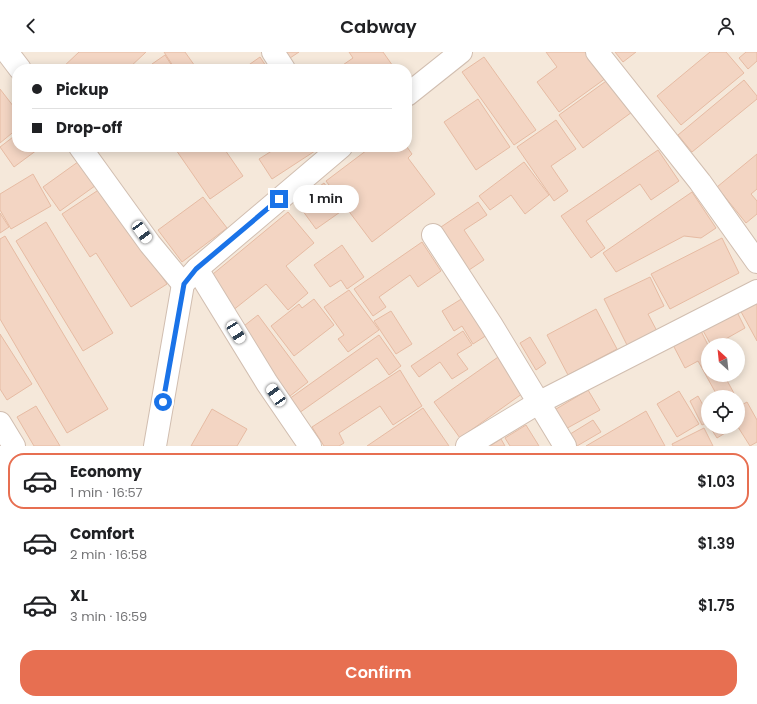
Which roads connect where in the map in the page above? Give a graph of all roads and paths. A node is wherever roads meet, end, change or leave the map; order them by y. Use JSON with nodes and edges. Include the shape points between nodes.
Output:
{"nodes":[{"id":1,"x":7,"y":52,"type":"edge"},
{"id":2,"x":273,"y":52,"type":"edge"},
{"id":3,"x":461,"y":52,"type":"edge"},
{"id":4,"x":597,"y":52,"type":"edge"},
{"id":5,"x":16,"y":64,"type":"edge"},
{"id":6,"x":281,"y":64,"type":"edge"},
{"id":7,"x":412,"y":91,"type":"edge"},
{"id":8,"x":84,"y":152,"type":"edge"},
{"id":9,"x":334,"y":152,"type":"edge"},
{"id":10,"x":433,"y":235,"type":"dead end"},
{"id":11,"x":757,"y":262,"type":"edge"},
{"id":12,"x":190,"y":277,"type":"junction"},
{"id":13,"x":757,"y":291,"type":"edge"},
{"id":14,"x":538,"y":403,"type":"junction"},
{"id":15,"x":0,"y":422,"type":"edge"},
{"id":16,"x":14,"y":446,"type":"edge"},
{"id":17,"x":155,"y":446,"type":"edge"},
{"id":18,"x":310,"y":446,"type":"edge"},
{"id":19,"x":467,"y":446,"type":"edge"},
{"id":20,"x":565,"y":446,"type":"edge"}],
"edges":[{"from":1,"to":5,"type":"street"},
{"from":2,"to":6,"type":"street"},
{"from":3,"to":7,"type":"street"},
{"from":4,"to":11,"type":"street","via":[[700,182]]},
{"from":8,"to":12,"type":"street","via":[[150,244]]},
{"from":9,"to":12,"type":"street"},
{"from":10,"to":14,"type":"street"},
{"from":12,"to":17,"type":"street"},
{"from":12,"to":18,"type":"street"},
{"from":13,"to":14,"type":"street"},
{"from":14,"to":19,"type":"street"},
{"from":14,"to":20,"type":"street"},
{"from":15,"to":16,"type":"street"}]}
